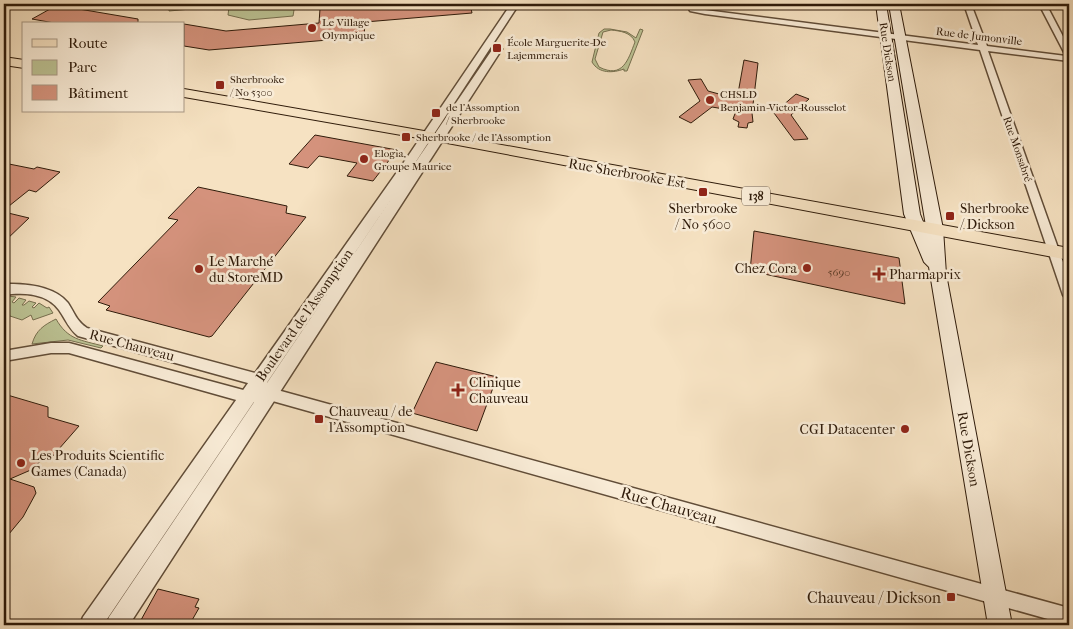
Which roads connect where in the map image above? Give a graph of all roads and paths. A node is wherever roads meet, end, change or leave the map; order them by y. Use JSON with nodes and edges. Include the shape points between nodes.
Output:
{"nodes":[{"id":1,"x":515,"y":4,"type":"edge"},
{"id":2,"x":526,"y":4,"type":"edge"},
{"id":3,"x":691,"y":4,"type":"edge"},
{"id":4,"x":880,"y":4,"type":"edge"},
{"id":5,"x":894,"y":4,"type":"edge"},
{"id":6,"x":968,"y":4,"type":"edge"},
{"id":7,"x":1043,"y":4,"type":"edge"},
{"id":8,"x":885,"y":35,"type":"junction"},
{"id":9,"x":900,"y":37,"type":"junction"},
{"id":10,"x":984,"y":48,"type":"junction"},
{"id":11,"x":4,"y":53,"type":"edge"},
{"id":12,"x":22,"y":54,"type":"edge"},
{"id":13,"x":1069,"y":57,"type":"edge"},
{"id":14,"x":22,"y":63,"type":"edge"},
{"id":15,"x":185,"y":82,"type":"edge"},
{"id":16,"x":185,"y":93,"type":"edge"},
{"id":17,"x":436,"y":132,"type":"junction"},
{"id":18,"x":914,"y":220,"type":"junction"},
{"id":19,"x":933,"y":224,"type":"junction"},
{"id":20,"x":1069,"y":242,"type":"edge"},
{"id":21,"x":1057,"y":248,"type":"edge"},
{"id":22,"x":938,"y":274,"type":"junction"},
{"id":23,"x":4,"y":290,"type":"edge"},
{"id":24,"x":1069,"y":295,"type":"edge"},
{"id":25,"x":4,"y":356,"type":"edge"},
{"id":26,"x":264,"y":387,"type":"junction"},
{"id":27,"x":247,"y":397,"type":"junction"},
{"id":28,"x":994,"y":595,"type":"junction"},
{"id":29,"x":1069,"y":616,"type":"edge"},
{"id":30,"x":90,"y":625,"type":"edge"},
{"id":31,"x":117,"y":625,"type":"edge"},
{"id":32,"x":1000,"y":625,"type":"edge"}],
"edges":[{"from":1,"to":17,"type":"street","name":"Boulevard de l'Assomption"},
{"from":2,"to":17,"type":"street","name":"Boulevard de l'Assomption"},
{"from":3,"to":8,"type":"street","name":"Rue de Jumonville","via":[[693,9],[705,12]]},
{"from":4,"to":8,"type":"main road","name":"Rue Dickson"},
{"from":5,"to":9,"type":"main road","name":"Rue Dickson"},
{"from":6,"to":10,"type":"street","name":"Rue Monsabré"},
{"from":7,"to":13,"type":"street"},
{"from":8,"to":9,"type":"street","name":"Rue de Jumonville"},
{"from":8,"to":18,"type":"main road","name":"Rue Dickson"},
{"from":9,"to":10,"type":"street","name":"Rue de Jumonville"},
{"from":9,"to":19,"type":"main road","name":"Rue Dickson"},
{"from":10,"to":13,"type":"street","name":"Rue de Jumonville"},
{"from":10,"to":21,"type":"street","name":"Rue Monsabré"},
{"from":11,"to":12,"type":"main road"},
{"from":11,"to":14,"type":"main road"},
{"from":15,"to":17,"type":"main road","name":"Rue Sherbrooke Est","number":"138"},
{"from":16,"to":17,"type":"main road","name":"Rue Sherbrooke Est","number":"138"},
{"from":17,"to":18,"type":"main road","name":"Rue Sherbrooke Est","number":"138"},
{"from":17,"to":26,"type":"street","name":"Boulevard de l'Assomption"},
{"from":18,"to":19,"type":"main road","name":"Rue Sherbrooke Est","number":"138"},
{"from":18,"to":22,"type":"main road","name":"Rue Dickson"},
{"from":19,"to":21,"type":"main road","name":"Rue Sherbrooke Est","number":"138"},
{"from":19,"to":22,"type":"main road","name":"Rue Dickson"},
{"from":20,"to":21,"type":"main road","name":"Rue Sherbrooke Est","number":"138"},
{"from":21,"to":24,"type":"street","name":"Rue Monsabré"},
{"from":22,"to":28,"type":"main road","name":"Rue Dickson"},
{"from":23,"to":26,"type":"street","name":"Rue Chauveau","via":[[20,288],[55,297],[74,327],[83,332]]},
{"from":25,"to":27,"type":"street","name":"Rue Chauveau","via":[[69,348]]},
{"from":26,"to":27,"type":"street","name":"Boulevard de l'Assomption"},
{"from":26,"to":28,"type":"street","name":"Rue Chauveau"},
{"from":26,"to":31,"type":"street","name":"Boulevard de l'Assomption"},
{"from":27,"to":30,"type":"street","name":"Boulevard de l'Assomption"},
{"from":28,"to":29,"type":"street","name":"Rue Chauveau"},
{"from":28,"to":32,"type":"main road","name":"Rue Dickson"}]}
